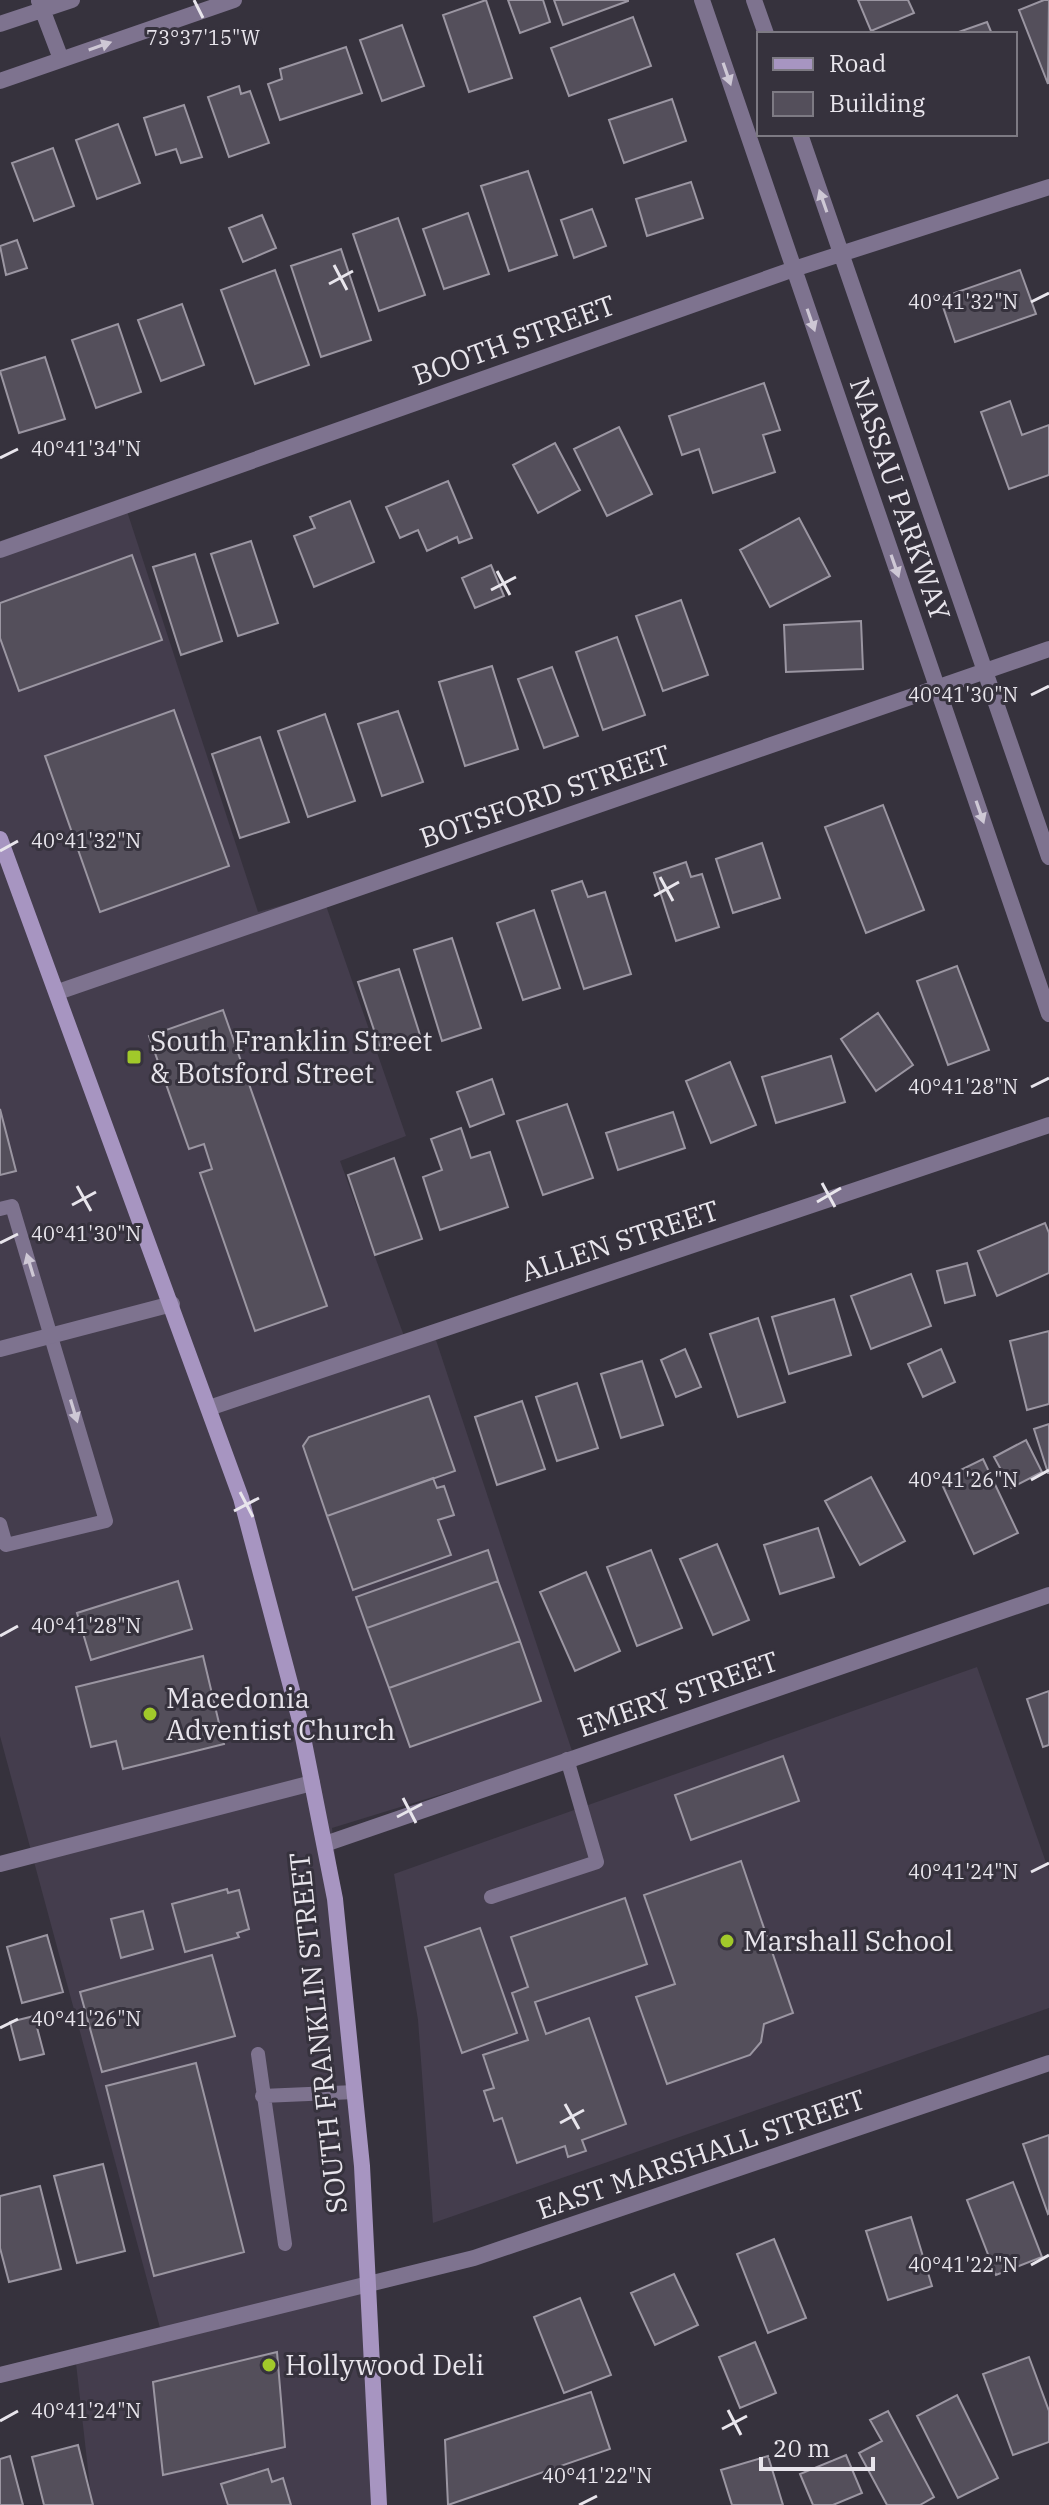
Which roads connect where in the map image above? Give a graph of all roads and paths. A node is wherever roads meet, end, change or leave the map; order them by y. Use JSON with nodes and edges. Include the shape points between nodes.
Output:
{"nodes":[{"id":1,"x":72,"y":0,"type":"edge"},
{"id":2,"x":234,"y":0,"type":"edge"},
{"id":3,"x":702,"y":0,"type":"edge"},
{"id":4,"x":754,"y":0,"type":"edge"},
{"id":5,"x":40,"y":5,"type":"edge"},
{"id":6,"x":0,"y":24,"type":"edge"},
{"id":7,"x":765,"y":32,"type":"edge"},
{"id":8,"x":61,"y":59,"type":"junction"},
{"id":9,"x":0,"y":81,"type":"edge"},
{"id":10,"x":801,"y":136,"type":"edge"},
{"id":11,"x":1049,"y":187,"type":"edge"},
{"id":12,"x":841,"y":253,"type":"junction"},
{"id":13,"x":794,"y":269,"type":"junction"},
{"id":14,"x":0,"y":550,"type":"edge"},
{"id":15,"x":1049,"y":649,"type":"edge"},
{"id":16,"x":985,"y":671,"type":"junction"},
{"id":17,"x":937,"y":687,"type":"junction"},
{"id":18,"x":0,"y":839,"type":"edge"},
{"id":19,"x":1049,"y":857,"type":"edge"},
{"id":20,"x":58,"y":992,"type":"junction"},
{"id":21,"x":1049,"y":1014,"type":"edge"},
{"id":22,"x":1049,"y":1125,"type":"edge"},
{"id":23,"x":0,"y":1209,"type":"edge"},
{"id":24,"x":172,"y":1304,"type":"junction"},
{"id":25,"x":51,"y":1336,"type":"junction"},
{"id":26,"x":0,"y":1349,"type":"edge"},
{"id":27,"x":209,"y":1408,"type":"junction"},
{"id":28,"x":0,"y":1524,"type":"edge"},
{"id":29,"x":1049,"y":1595,"type":"edge"},
{"id":30,"x":567,"y":1759,"type":"junction"},
{"id":31,"x":312,"y":1783,"type":"junction"},
{"id":32,"x":325,"y":1844,"type":"junction"},
{"id":33,"x":0,"y":1864,"type":"edge"},
{"id":34,"x":491,"y":1897,"type":"dead end"},
{"id":35,"x":258,"y":2054,"type":"dead end"},
{"id":36,"x":1049,"y":2063,"type":"edge"},
{"id":37,"x":355,"y":2092,"type":"junction"},
{"id":38,"x":262,"y":2096,"type":"junction"},
{"id":39,"x":285,"y":2244,"type":"dead end"},
{"id":40,"x":367,"y":2283,"type":"junction"},
{"id":41,"x":0,"y":2375,"type":"edge"},
{"id":42,"x":379,"y":2505,"type":"edge"}],
"edges":[{"from":1,"to":5,"type":"street"},
{"from":8,"to":2,"type":"street","one_way":true},
{"from":3,"to":13,"type":"street","name":"NASSAU PARKWAY","one_way":true},
{"from":4,"to":7,"type":"street"},
{"from":5,"to":6,"type":"street"},
{"from":5,"to":8,"type":"street"},
{"from":8,"to":9,"type":"street"},
{"from":12,"to":10,"type":"street","name":"NASSAU PARKWAY","one_way":true},
{"from":11,"to":12,"type":"street","name":"BOOTH STREET"},
{"from":12,"to":13,"type":"street","name":"BOOTH STREET"},
{"from":12,"to":16,"type":"street","name":"NASSAU PARKWAY"},
{"from":13,"to":14,"type":"street","name":"BOOTH STREET"},
{"from":13,"to":17,"type":"street","name":"NASSAU PARKWAY","one_way":true},
{"from":15,"to":16,"type":"street","name":"BOTSFORD STREET"},
{"from":16,"to":17,"type":"street","name":"BOTSFORD STREET"},
{"from":16,"to":19,"type":"street","name":"NASSAU PARKWAY"},
{"from":17,"to":20,"type":"street","name":"BOTSFORD STREET"},
{"from":17,"to":21,"type":"street","name":"NASSAU PARKWAY","one_way":true},
{"from":18,"to":20,"type":"main road","name":"SOUTH FRANKLIN STREET"},
{"from":20,"to":24,"type":"main road","name":"SOUTH FRANKLIN STREET"},
{"from":22,"to":27,"type":"street","name":"ALLEN STREET"},
{"from":25,"to":23,"type":"lane","one_way":true,"via":[[12,1206]]},
{"from":24,"to":25,"type":"street"},
{"from":24,"to":27,"type":"main road","name":"SOUTH FRANKLIN STREET"},
{"from":25,"to":26,"type":"street"},
{"from":25,"to":28,"type":"lane","one_way":true,"via":[[106,1521],[6,1545]]},
{"from":27,"to":31,"type":"main road","name":"SOUTH FRANKLIN STREET","via":[[241,1498]]},
{"from":29,"to":30,"type":"street","name":"EMERY STREET"},
{"from":30,"to":32,"type":"street","name":"EMERY STREET"},
{"from":30,"to":34,"type":"lane","via":[[597,1862]]},
{"from":31,"to":32,"type":"main road","name":"SOUTH FRANKLIN STREET"},
{"from":31,"to":33,"type":"street"},
{"from":32,"to":37,"type":"main road","name":"SOUTH FRANKLIN STREET"},
{"from":35,"to":38,"type":"lane"},
{"from":36,"to":40,"type":"street","name":"EAST MARSHALL STREET","via":[[474,2258]]},
{"from":37,"to":38,"type":"lane"},
{"from":37,"to":40,"type":"main road","name":"SOUTH FRANKLIN STREET"},
{"from":38,"to":39,"type":"lane"},
{"from":40,"to":41,"type":"street","name":"EAST MARSHALL STREET"},
{"from":40,"to":42,"type":"main road","name":"SOUTH FRANKLIN STREET"}]}
